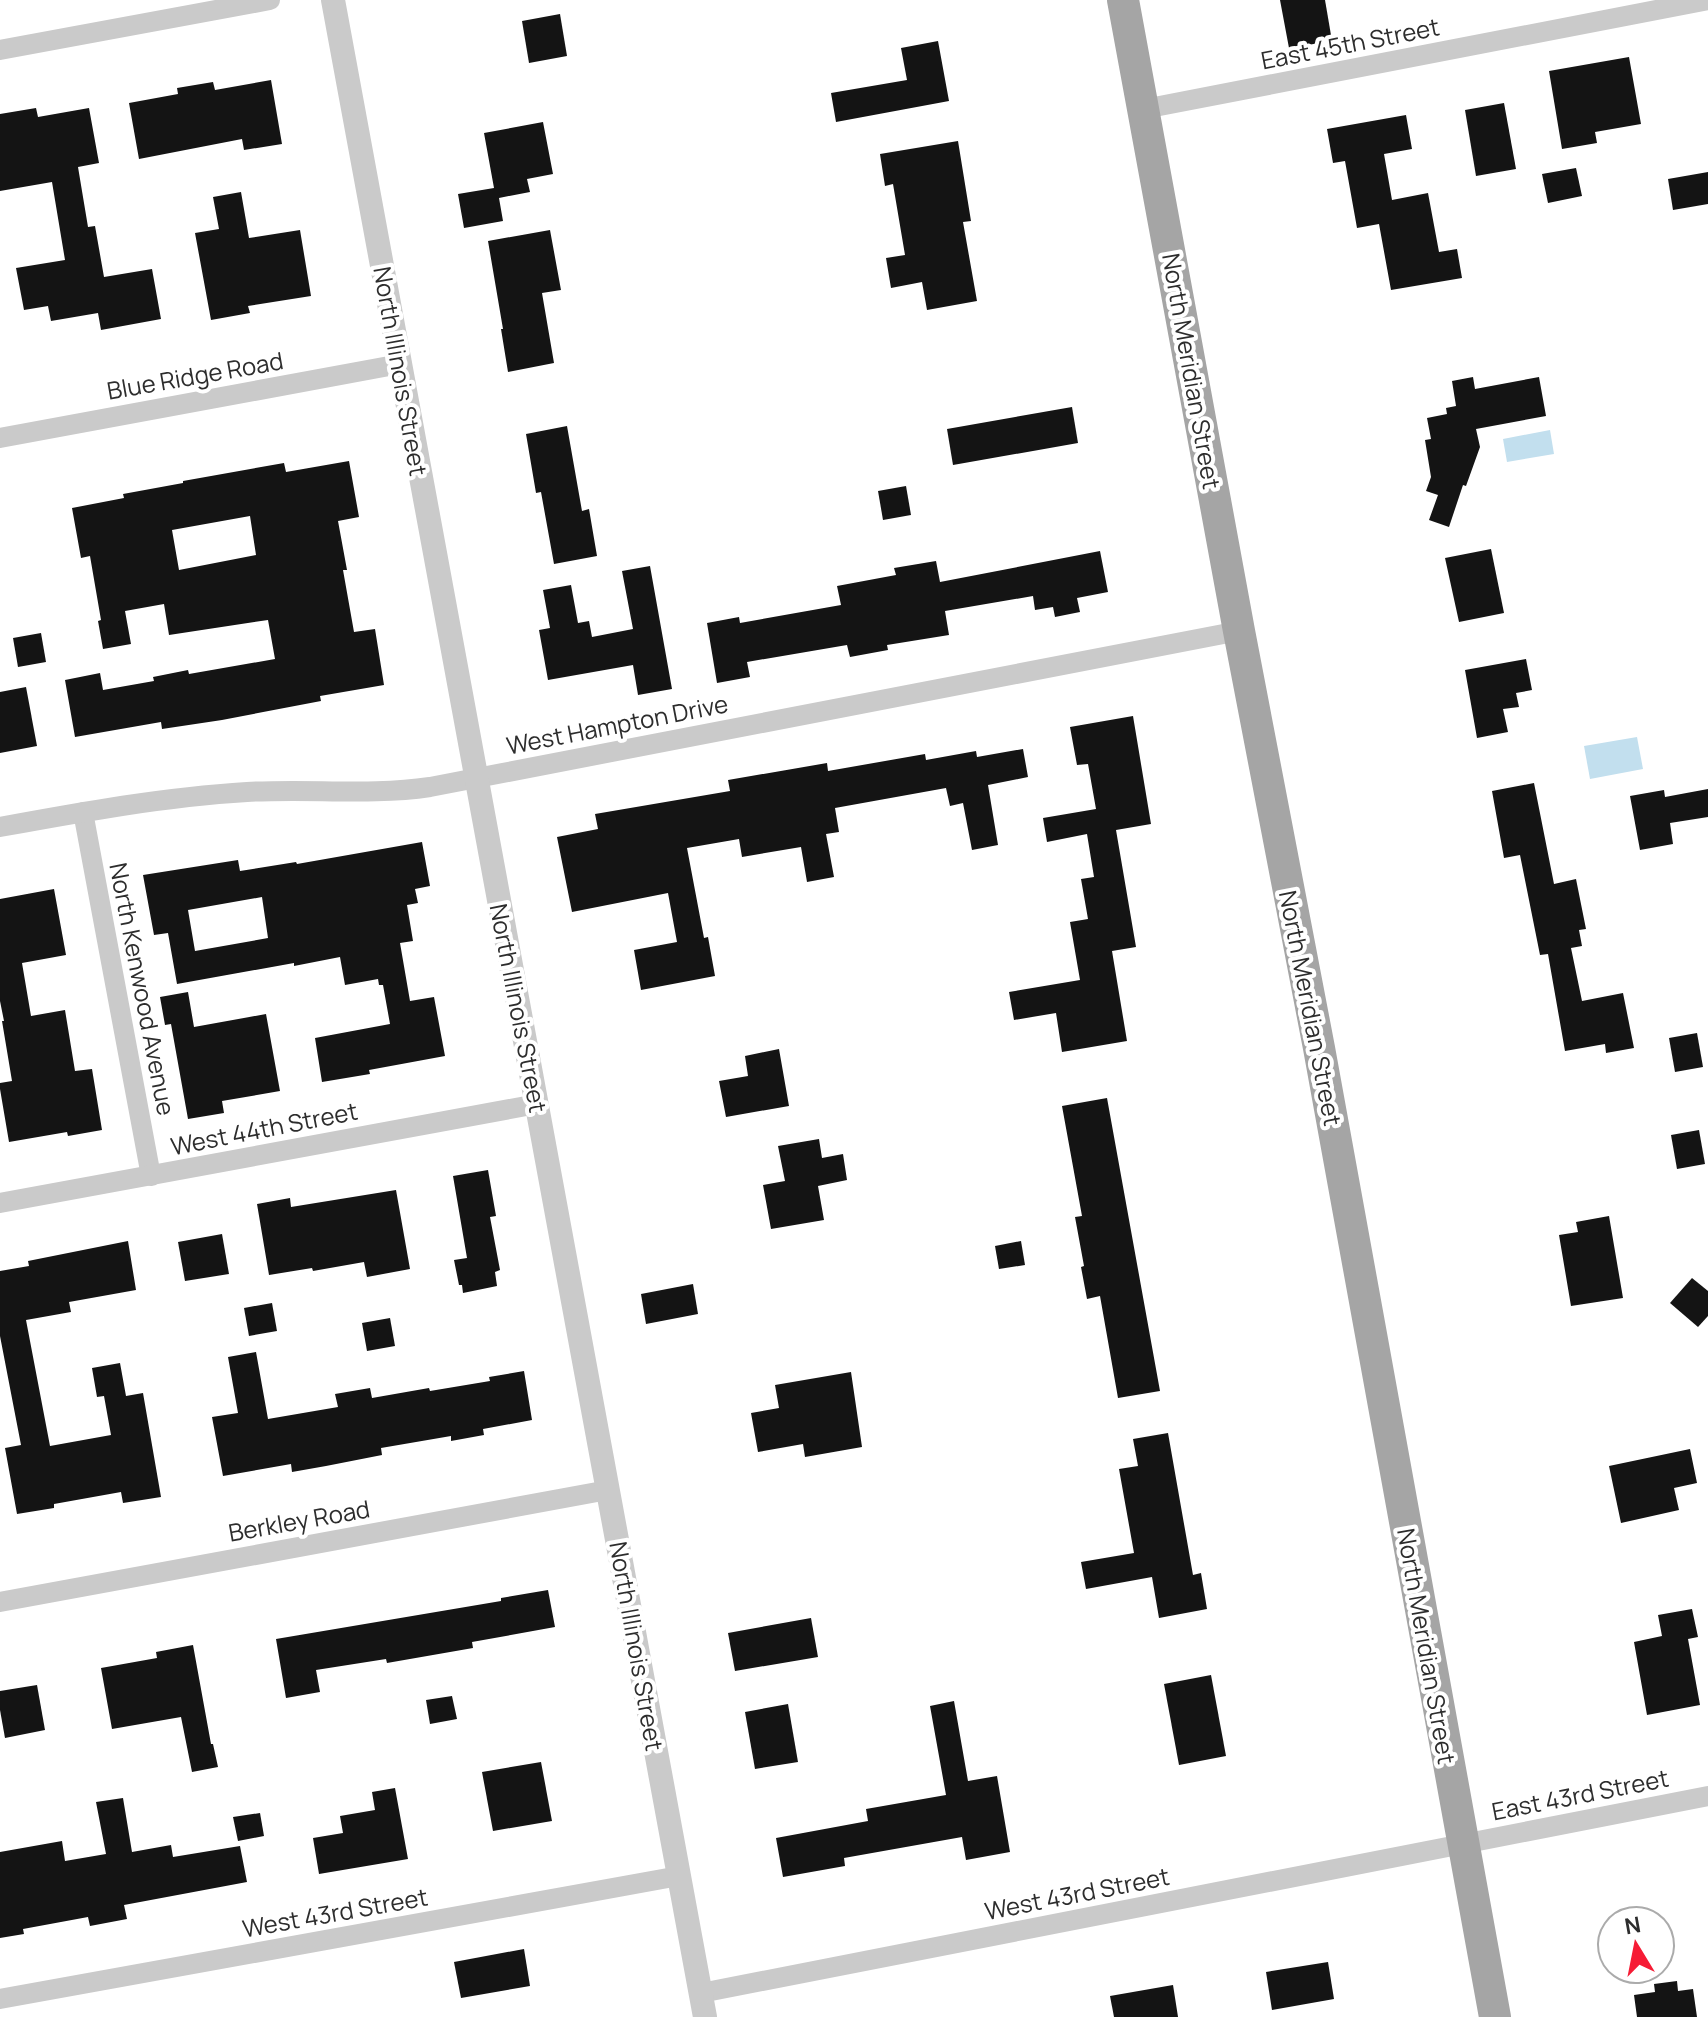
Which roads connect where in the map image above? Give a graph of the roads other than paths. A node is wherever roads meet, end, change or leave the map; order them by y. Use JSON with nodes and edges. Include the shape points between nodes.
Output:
{"nodes":[{"id":1,"x":270,"y":0,"type":"edge"},
{"id":2,"x":333,"y":0,"type":"edge"},
{"id":3,"x":1123,"y":0,"type":"edge"},
{"id":4,"x":1708,"y":0,"type":"edge"},
{"id":5,"x":0,"y":50,"type":"edge"},
{"id":6,"x":1144,"y":109,"type":"junction"},
{"id":7,"x":400,"y":364,"type":"junction"},
{"id":8,"x":0,"y":438,"type":"edge"},
{"id":9,"x":1239,"y":631,"type":"junction"},
{"id":10,"x":476,"y":777,"type":"junction"},
{"id":11,"x":83,"y":812,"type":"junction"},
{"id":12,"x":0,"y":827,"type":"edge"},
{"id":13,"x":537,"y":1104,"type":"junction"},
{"id":14,"x":151,"y":1176,"type":"junction"},
{"id":15,"x":0,"y":1203,"type":"edge"},
{"id":16,"x":608,"y":1490,"type":"junction"},
{"id":17,"x":0,"y":1602,"type":"edge"},
{"id":18,"x":1708,"y":1796,"type":"edge"},
{"id":19,"x":1463,"y":1842,"type":"junction"},
{"id":20,"x":679,"y":1876,"type":"junction"},
{"id":21,"x":0,"y":1999,"type":"edge"},
{"id":22,"x":703,"y":2005,"type":"edge"},
{"id":23,"x":1495,"y":2017,"type":"edge"}],
"edges":[{"from":1,"to":5,"type":"street"},
{"from":2,"to":7,"type":"street","name":"North Illinois Street"},
{"from":3,"to":6,"type":"main road","name":"North Meridian Street"},
{"from":4,"to":6,"type":"street","name":"East 45th Street"},
{"from":6,"to":9,"type":"main road","name":"North Meridian Street"},
{"from":7,"to":8,"type":"street","name":"Blue Ridge Road"},
{"from":7,"to":10,"type":"street","name":"North Illinois Street"},
{"from":9,"to":10,"type":"street","name":"West Hampton Drive"},
{"from":9,"to":19,"type":"main road","name":"North Meridian Street"},
{"from":10,"to":11,"type":"street","name":"West Hampton Drive","via":[[394,791],[190,796]]},
{"from":10,"to":13,"type":"street","name":"North Illinois Street"},
{"from":11,"to":12,"type":"street","name":"West Hampton Drive"},
{"from":11,"to":14,"type":"street","name":"North Kenwood Avenue"},
{"from":13,"to":14,"type":"street","name":"West 44th Street"},
{"from":13,"to":16,"type":"street","name":"North Illinois Street"},
{"from":14,"to":15,"type":"street","name":"West 44th Street"},
{"from":16,"to":17,"type":"street","name":"Berkley Road"},
{"from":16,"to":20,"type":"street","name":"North Illinois Street"},
{"from":18,"to":19,"type":"street","name":"East 43rd Street"},
{"from":19,"to":22,"type":"street","name":"West 43rd Street","via":[[998,1936]]},
{"from":19,"to":23,"type":"main road","name":"North Meridian Street"},
{"from":20,"to":21,"type":"street","name":"West 43rd Street"},
{"from":20,"to":22,"type":"street","name":"North Illinois Street"}]}
